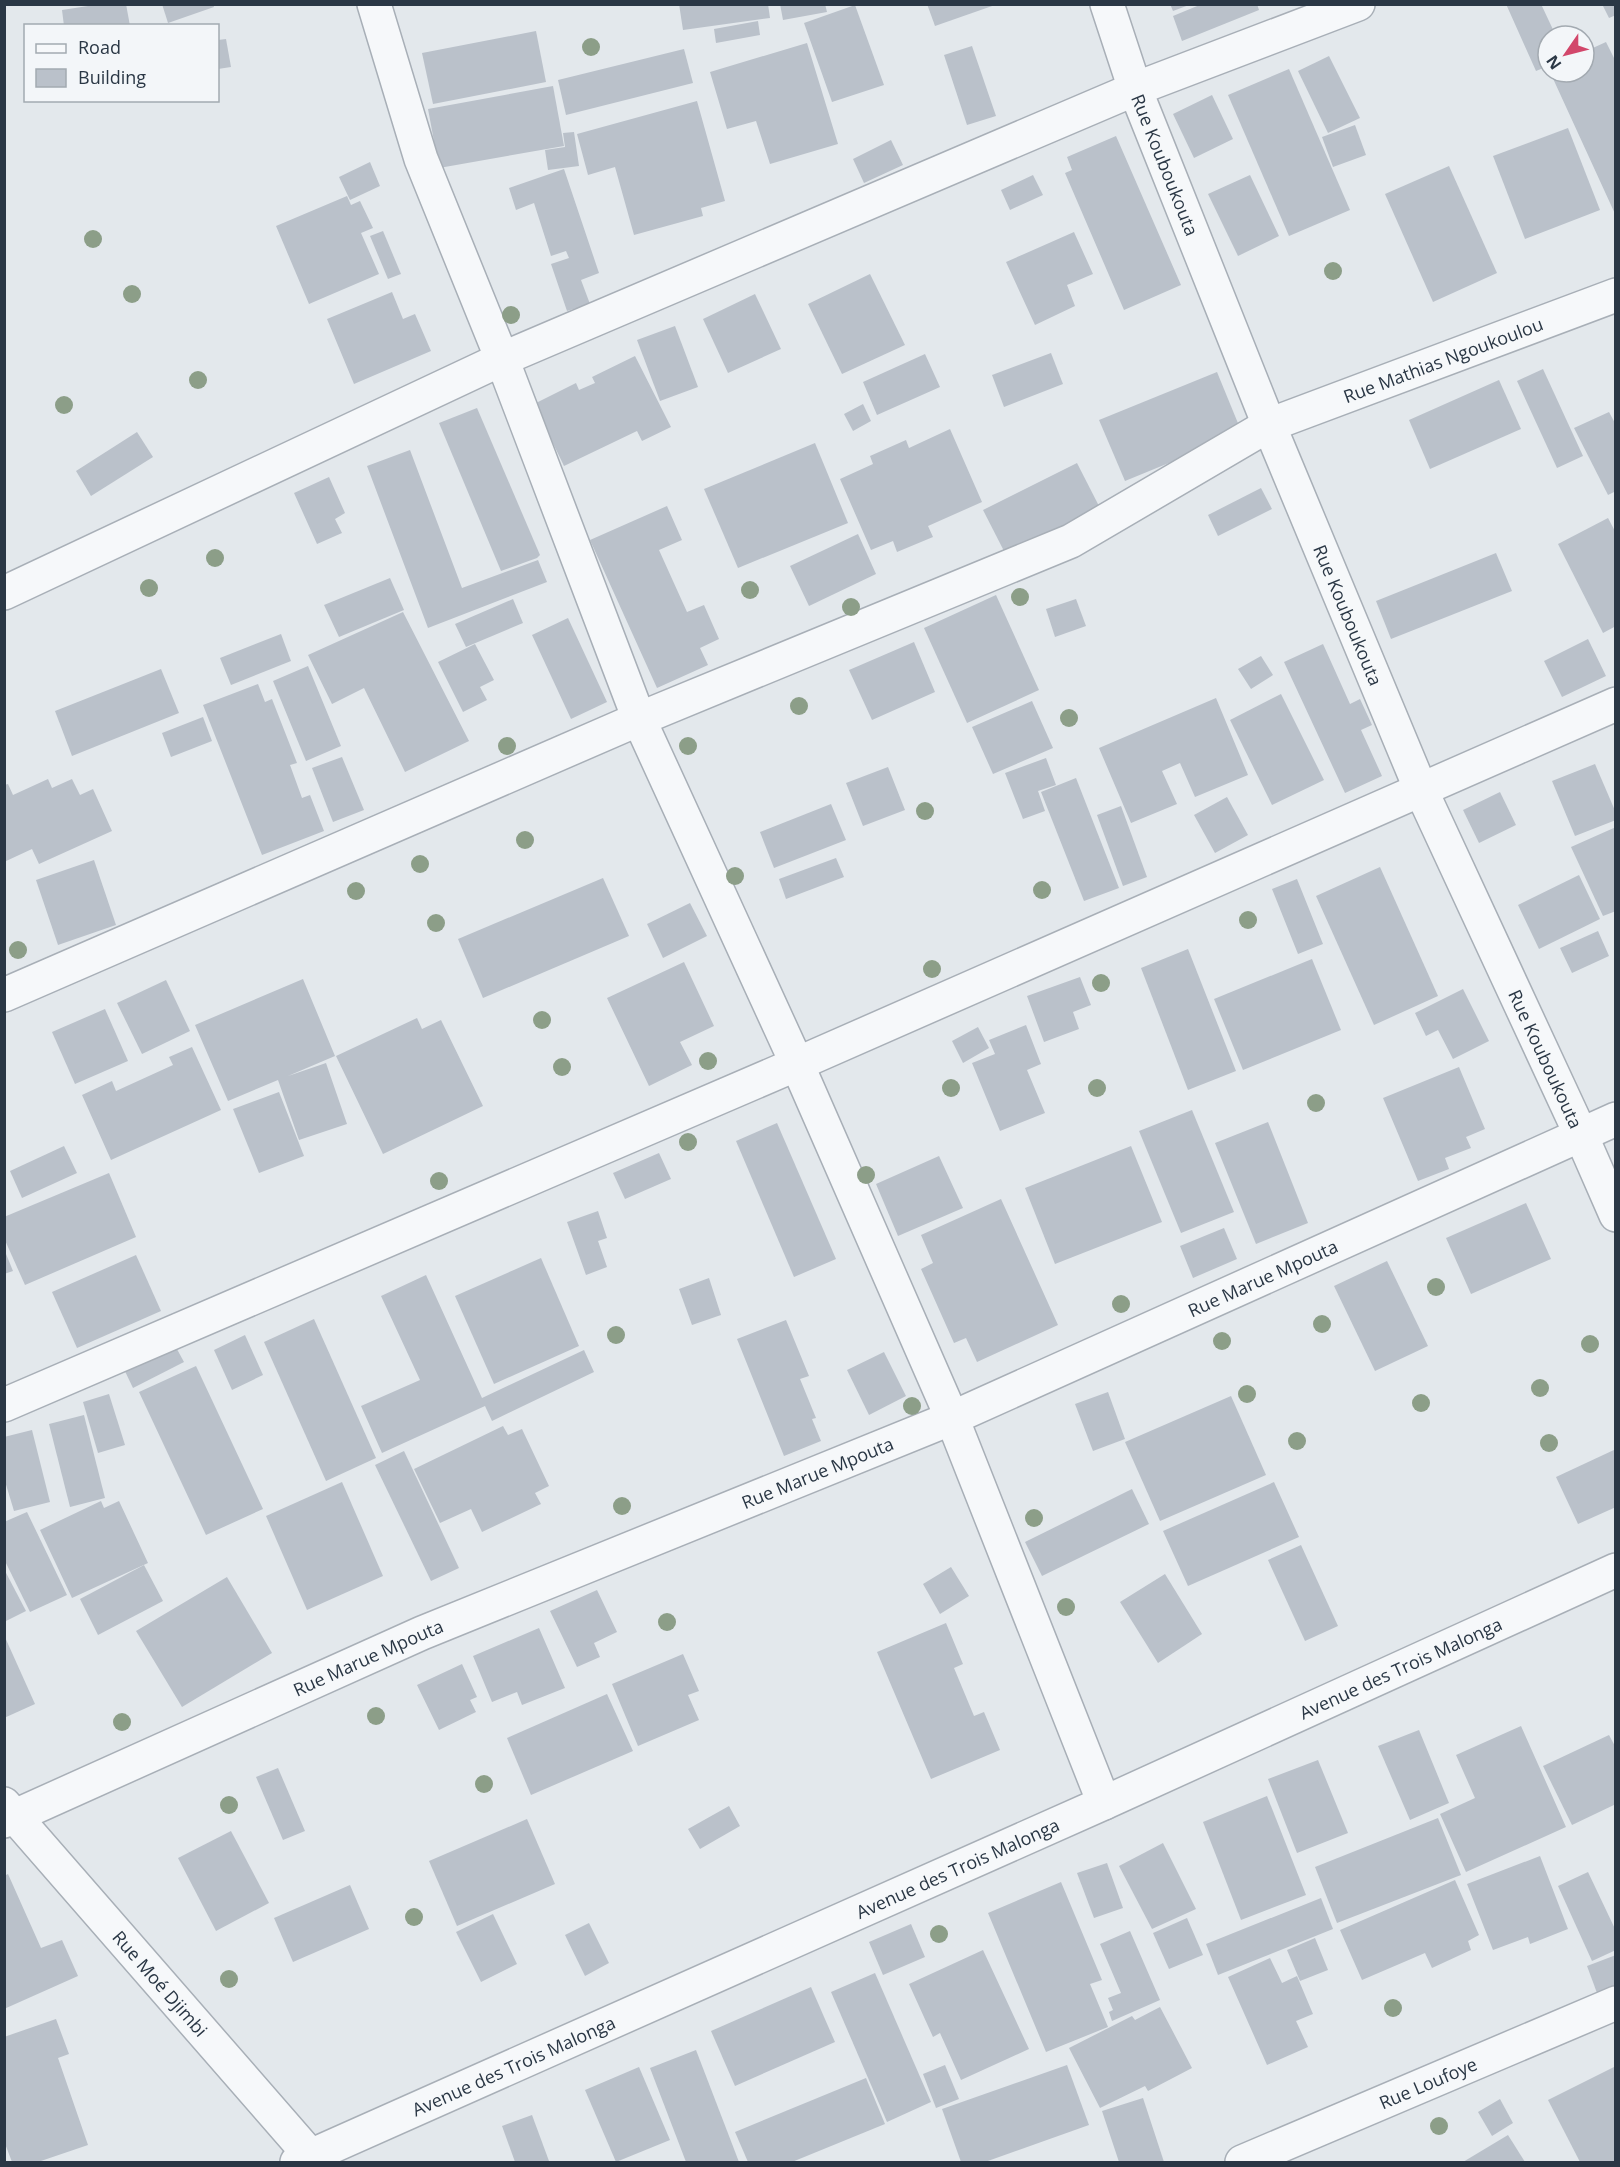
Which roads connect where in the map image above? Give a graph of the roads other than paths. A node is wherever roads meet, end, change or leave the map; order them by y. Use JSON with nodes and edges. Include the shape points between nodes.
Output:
{"nodes":[{"id":1,"x":374,"y":4,"type":"edge"},
{"id":2,"x":1107,"y":4,"type":"edge"},
{"id":3,"x":1358,"y":4,"type":"edge"},
{"id":4,"x":1135,"y":89,"type":"junction"},
{"id":5,"x":1616,"y":295,"type":"edge"},
{"id":6,"x":502,"y":359,"type":"junction"},
{"id":7,"x":1269,"y":424,"type":"junction"},
{"id":8,"x":4,"y":593,"type":"edge"},
{"id":9,"x":1616,"y":704,"type":"edge"},
{"id":10,"x":639,"y":719,"type":"junction"},
{"id":11,"x":1421,"y":790,"type":"junction"},
{"id":12,"x":4,"y":995,"type":"edge"},
{"id":13,"x":797,"y":1064,"type":"junction"},
{"id":14,"x":1616,"y":1119,"type":"edge"},
{"id":15,"x":1581,"y":1135,"type":"junction"},
{"id":16,"x":1616,"y":1215,"type":"edge"},
{"id":17,"x":4,"y":1405,"type":"edge"},
{"id":18,"x":952,"y":1418,"type":"junction"},
{"id":19,"x":1616,"y":1570,"type":"edge"},
{"id":20,"x":1104,"y":1803,"type":"junction"},
{"id":21,"x":8,"y":1814,"type":"edge"},
{"id":22,"x":1616,"y":2003,"type":"edge"},
{"id":23,"x":1280,"y":2154,"type":"edge"},
{"id":24,"x":308,"y":2161,"type":"edge"},
{"id":25,"x":1242,"y":2163,"type":"edge"}],
"edges":[{"from":1,"to":6,"type":"street","via":[[421,159]]},
{"from":2,"to":4,"type":"street","name":"Rue Kouboukouta"},
{"from":3,"to":4,"type":"street"},
{"from":4,"to":6,"type":"street"},
{"from":4,"to":7,"type":"street","name":"Rue Kouboukouta"},
{"from":5,"to":7,"type":"street","name":"Rue Mathias Ngoukoulou"},
{"from":6,"to":8,"type":"street"},
{"from":6,"to":10,"type":"street"},
{"from":7,"to":10,"type":"street","name":"Rue Mathias Ngoukoulou","via":[[1071,541]]},
{"from":7,"to":11,"type":"street","name":"Rue Kouboukouta"},
{"from":9,"to":11,"type":"street"},
{"from":10,"to":12,"type":"street","name":"Rue Mathias Ngoukoulou"},
{"from":10,"to":13,"type":"street"},
{"from":11,"to":13,"type":"street"},
{"from":11,"to":15,"type":"street","name":"Rue Kouboukouta"},
{"from":13,"to":17,"type":"street"},
{"from":13,"to":18,"type":"street"},
{"from":14,"to":15,"type":"street","name":"Rue Marue Mpouta"},
{"from":15,"to":16,"type":"street","name":"Rue Kouboukouta"},
{"from":15,"to":18,"type":"street","name":"Rue Marue Mpouta"},
{"from":18,"to":20,"type":"street"},
{"from":18,"to":21,"type":"street","name":"Rue Marue Mpouta","via":[[422,1633]]},
{"from":19,"to":20,"type":"street","name":"Avenue des Trois Malonga"},
{"from":20,"to":24,"type":"street","name":"Avenue des Trois Malonga"},
{"from":21,"to":24,"type":"street","name":"Rue Moé Djimbi"},
{"from":22,"to":23,"type":"street","name":"Rue Loufoye"},
{"from":23,"to":25,"type":"street","name":"Rue Loufoye"}]}
